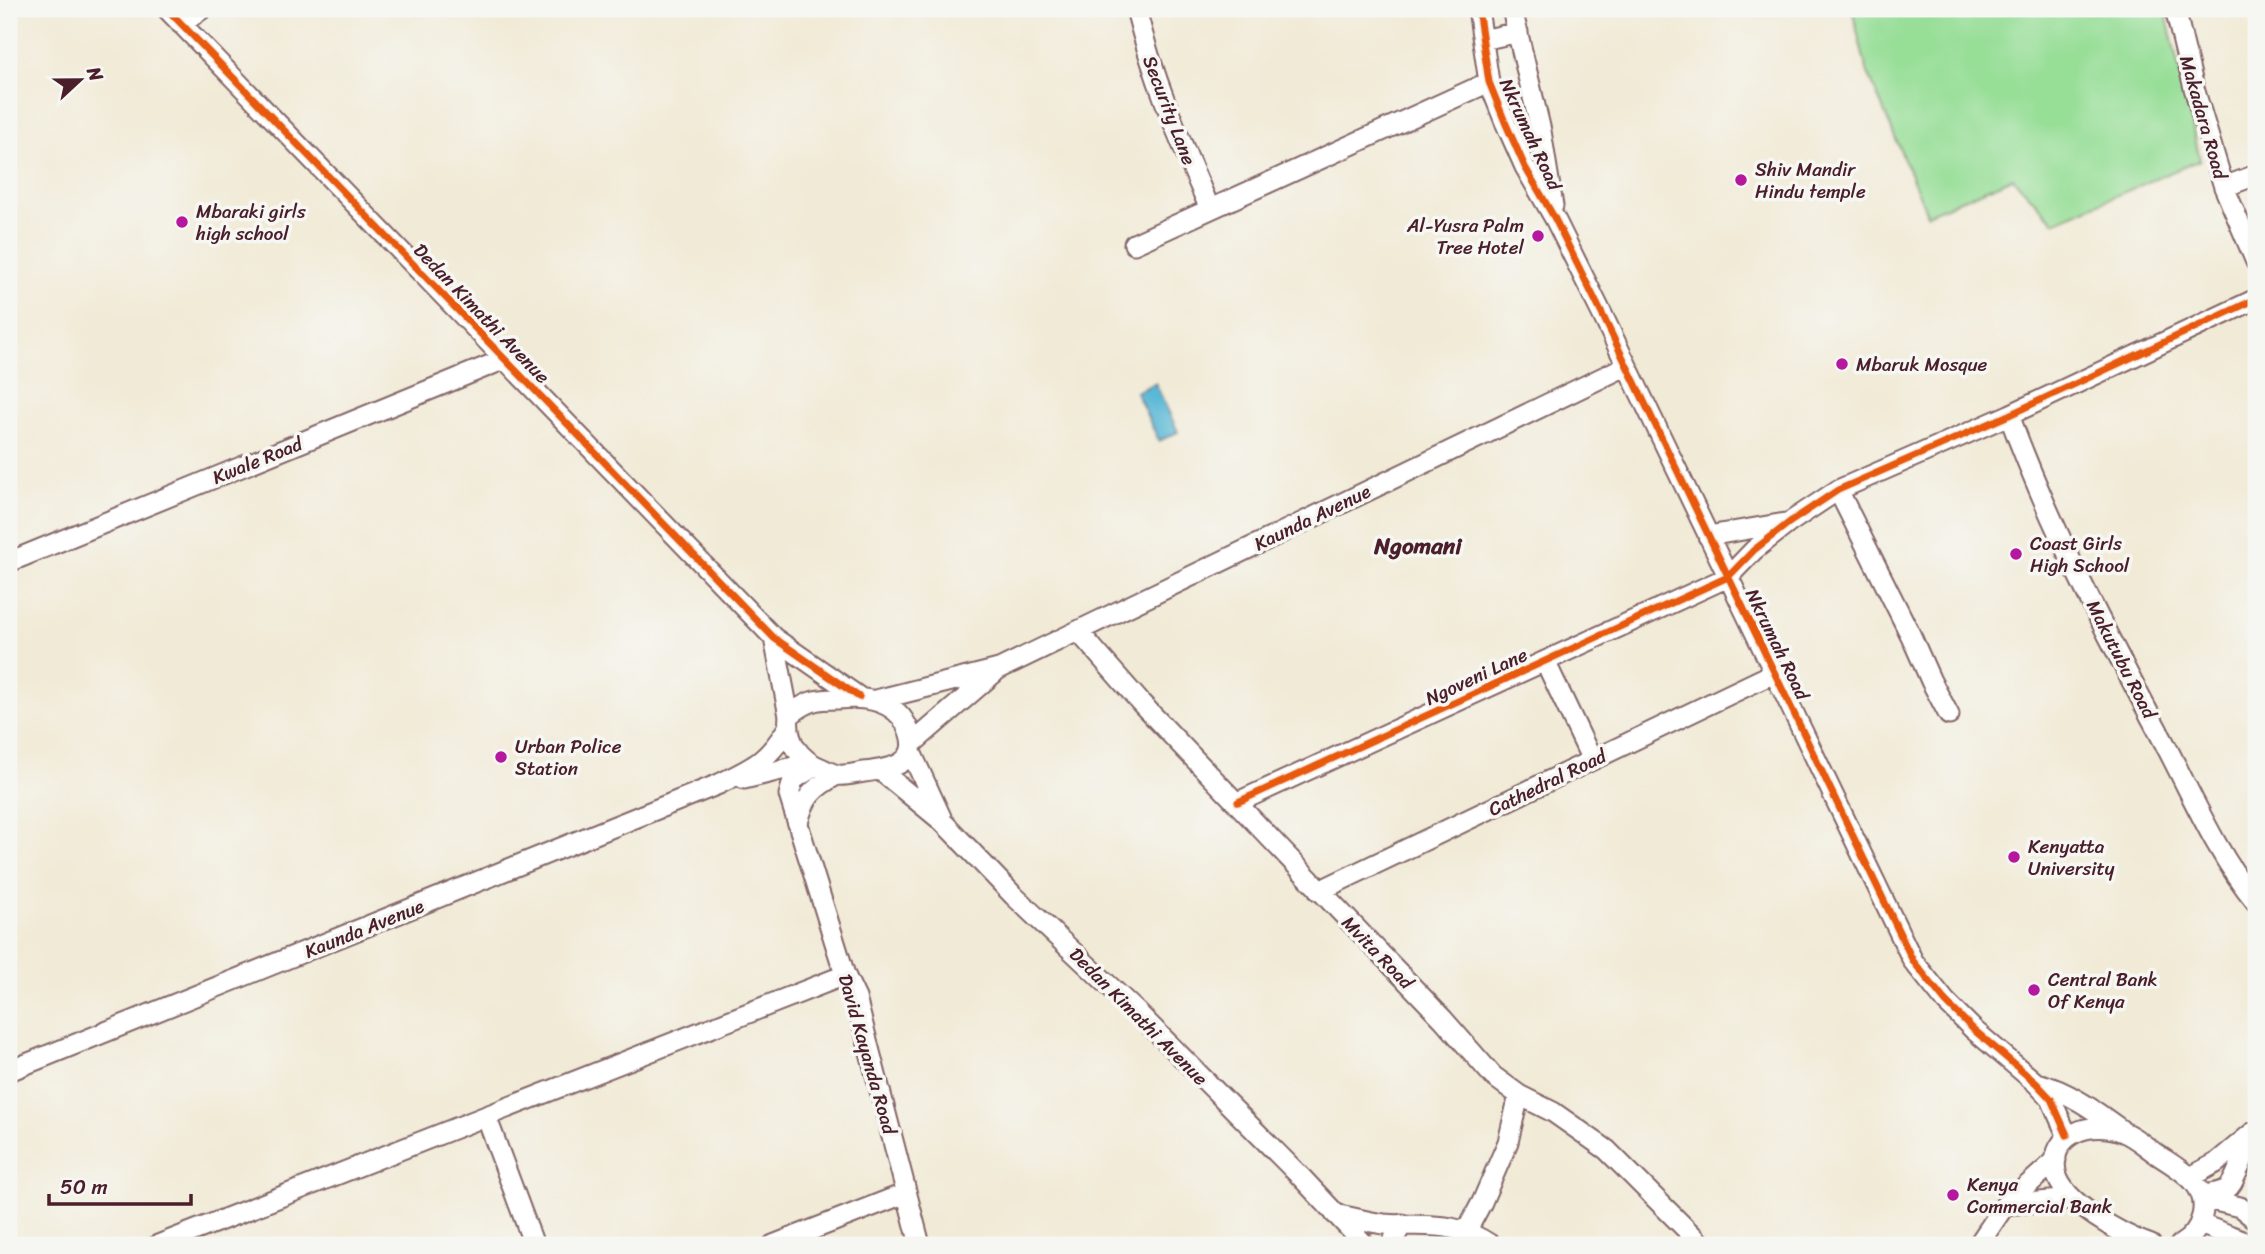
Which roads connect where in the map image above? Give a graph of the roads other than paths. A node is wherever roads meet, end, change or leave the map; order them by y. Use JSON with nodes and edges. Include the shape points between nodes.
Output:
{"nodes":[{"id":1,"x":167,"y":9,"type":"edge"},
{"id":2,"x":202,"y":9,"type":"edge"},
{"id":3,"x":1136,"y":9,"type":"edge"},
{"id":4,"x":1478,"y":9,"type":"edge"},
{"id":5,"x":1512,"y":9,"type":"edge"},
{"id":6,"x":2175,"y":9,"type":"edge"},
{"id":7,"x":181,"y":24,"type":"junction"},
{"id":8,"x":1518,"y":32,"type":"junction"},
{"id":9,"x":1483,"y":40,"type":"junction"},
{"id":10,"x":1489,"y":82,"type":"junction"},
{"id":11,"x":2256,"y":175,"type":"edge"},
{"id":12,"x":2224,"y":187,"type":"junction"},
{"id":13,"x":1210,"y":209,"type":"junction"},
{"id":14,"x":1555,"y":219,"type":"junction"},
{"id":15,"x":1133,"y":244,"type":"dead end"},
{"id":16,"x":2256,"y":262,"type":"edge"},
{"id":17,"x":2256,"y":299,"type":"edge"},
{"id":18,"x":505,"y":359,"type":"junction"},
{"id":19,"x":1626,"y":366,"type":"junction"},
{"id":20,"x":2009,"y":415,"type":"junction"},
{"id":21,"x":1838,"y":490,"type":"junction"},
{"id":22,"x":1790,"y":522,"type":"junction"},
{"id":23,"x":1708,"y":536,"type":"junction"},
{"id":24,"x":9,"y":562,"type":"edge"},
{"id":25,"x":1728,"y":577,"type":"junction"},
{"id":26,"x":1078,"y":631,"type":"junction"},
{"id":27,"x":774,"y":638,"type":"junction"},
{"id":28,"x":1545,"y":661,"type":"junction"},
{"id":29,"x":999,"y":669,"type":"junction"},
{"id":30,"x":1774,"y":673,"type":"junction"},
{"id":31,"x":867,"y":698,"type":"junction"},
{"id":32,"x":1949,"y":715,"type":"dead end"},
{"id":33,"x":788,"y":722,"type":"junction"},
{"id":34,"x":912,"y":747,"type":"junction"},
{"id":35,"x":1592,"y":760,"type":"junction"},
{"id":36,"x":813,"y":765,"type":"junction"},
{"id":37,"x":881,"y":771,"type":"junction"},
{"id":38,"x":837,"y":775,"type":"junction"},
{"id":39,"x":719,"y":784,"type":"junction"},
{"id":40,"x":1238,"y":803,"type":"junction"},
{"id":41,"x":943,"y":822,"type":"junction"},
{"id":42,"x":798,"y":824,"type":"junction"},
{"id":43,"x":1320,"y":891,"type":"junction"},
{"id":44,"x":2254,"y":897,"type":"edge"},
{"id":45,"x":845,"y":975,"type":"junction"},
{"id":46,"x":9,"y":1072,"type":"edge"},
{"id":47,"x":2036,"y":1083,"type":"junction"},
{"id":48,"x":1519,"y":1095,"type":"junction"},
{"id":49,"x":486,"y":1116,"type":"junction"},
{"id":50,"x":2254,"y":1130,"type":"edge"},
{"id":51,"x":2124,"y":1132,"type":"junction"},
{"id":52,"x":2067,"y":1135,"type":"junction"},
{"id":53,"x":2056,"y":1160,"type":"junction"},
{"id":54,"x":2190,"y":1177,"type":"junction"},
{"id":55,"x":906,"y":1193,"type":"junction"},
{"id":56,"x":2203,"y":1196,"type":"junction"},
{"id":57,"x":2073,"y":1199,"type":"junction"},
{"id":58,"x":2006,"y":1205,"type":"junction"},
{"id":59,"x":1334,"y":1213,"type":"junction"},
{"id":60,"x":2256,"y":1220,"type":"edge"},
{"id":61,"x":2200,"y":1223,"type":"junction"},
{"id":62,"x":1402,"y":1224,"type":"junction"},
{"id":63,"x":1466,"y":1232,"type":"junction"},
{"id":64,"x":158,"y":1245,"type":"edge"},
{"id":65,"x":534,"y":1245,"type":"edge"},
{"id":66,"x":773,"y":1245,"type":"edge"},
{"id":67,"x":919,"y":1245,"type":"edge"},
{"id":68,"x":1365,"y":1245,"type":"edge"},
{"id":69,"x":1391,"y":1245,"type":"edge"},
{"id":70,"x":1491,"y":1245,"type":"edge"},
{"id":71,"x":1702,"y":1245,"type":"edge"},
{"id":72,"x":1978,"y":1245,"type":"edge"},
{"id":73,"x":2151,"y":1245,"type":"edge"},
{"id":74,"x":2180,"y":1245,"type":"edge"},
{"id":75,"x":2255,"y":1245,"type":"edge"}],
"edges":[{"from":1,"to":7,"type":"street","name":"Dedan Kimathi Avenue"},
{"from":2,"to":7,"type":"street"},
{"from":3,"to":13,"type":"street","name":"Security Lane","via":[[1173,127]]},
{"from":4,"to":9,"type":"street","name":"Nkrumah Road"},
{"from":5,"to":8,"type":"street","name":"Nkrumah Road"},
{"from":6,"to":12,"type":"street","name":"Makadara Road"},
{"from":7,"to":18,"type":"street","name":"Dedan Kimathi Avenue"},
{"from":8,"to":9,"type":"street"},
{"from":8,"to":14,"type":"street","name":"Nkrumah Road"},
{"from":9,"to":10,"type":"street","name":"Nkrumah Road"},
{"from":10,"to":13,"type":"street"},
{"from":10,"to":14,"type":"street","name":"Nkrumah Road","via":[[1525,167]]},
{"from":11,"to":12,"type":"street"},
{"from":12,"to":16,"type":"street","name":"Makadara Road"},
{"from":13,"to":15,"type":"street"},
{"from":14,"to":19,"type":"street","name":"Nkrumah Road"},
{"from":17,"to":20,"type":"street"},
{"from":18,"to":24,"type":"street","name":"Kwale Road"},
{"from":18,"to":27,"type":"street","name":"Dedan Kimathi Avenue"},
{"from":19,"to":23,"type":"street","name":"Nkrumah Road"},
{"from":19,"to":26,"type":"street","name":"Kaunda Avenue"},
{"from":20,"to":21,"type":"street"},
{"from":20,"to":44,"type":"street","name":"Makutubu Road","via":[[2062,538],[2139,695],[2221,849]]},
{"from":21,"to":22,"type":"street"},
{"from":21,"to":32,"type":"street"},
{"from":22,"to":23,"type":"street"},
{"from":22,"to":25,"type":"street"},
{"from":23,"to":25,"type":"street","name":"Nkrumah Road"},
{"from":25,"to":28,"type":"street","name":"Ngoveni Lane"},
{"from":25,"to":30,"type":"street","name":"Nkrumah Road"},
{"from":26,"to":29,"type":"street","name":"Kaunda Avenue"},
{"from":26,"to":40,"type":"street","name":"Mvita Road","via":[[1141,704]]},
{"from":27,"to":31,"type":"street","name":"Dedan Kimathi Avenue"},
{"from":27,"to":33,"type":"street"},
{"from":28,"to":35,"type":"street"},
{"from":28,"to":40,"type":"street","name":"Ngoveni Lane"},
{"from":29,"to":31,"type":"street"},
{"from":29,"to":34,"type":"street"},
{"from":30,"to":35,"type":"street","name":"Cathedral Road"},
{"from":30,"to":47,"type":"street","name":"Nkrumah Road","via":[[1913,961],[1974,1030]]},
{"from":31,"to":33,"type":"street","via":[[814,701]]},
{"from":31,"to":34,"type":"street","via":[[892,709],[906,723]]},
{"from":33,"to":36,"type":"street","via":[[793,747]]},
{"from":33,"to":39,"type":"street","via":[[774,751]]},
{"from":34,"to":37,"type":"street","via":[[900,765]]},
{"from":34,"to":41,"type":"street","name":"Dedan Kimathi Avenue"},
{"from":35,"to":43,"type":"street","name":"Cathedral Road"},
{"from":36,"to":38,"type":"street"},
{"from":36,"to":39,"type":"street"},
{"from":36,"to":42,"type":"street","name":"David Kayanda Road","via":[[791,782],[789,795]]},
{"from":37,"to":38,"type":"street"},
{"from":37,"to":41,"type":"street","name":"Dedan Kimathi Avenue"},
{"from":38,"to":42,"type":"street","via":[[809,795]]},
{"from":39,"to":46,"type":"street","name":"Kaunda Avenue"},
{"from":40,"to":43,"type":"street","name":"Mvita Road"},
{"from":41,"to":59,"type":"street","name":"Dedan Kimathi Avenue"},
{"from":42,"to":45,"type":"street","name":"David Kayanda Road"},
{"from":43,"to":48,"type":"street","name":"Mvita Road","via":[[1493,1076]]},
{"from":45,"to":49,"type":"street"},
{"from":45,"to":55,"type":"street","name":"David Kayanda Road","via":[[856,998]]},
{"from":47,"to":51,"type":"street","via":[[2070,1096]]},
{"from":47,"to":52,"type":"street","name":"Nkrumah Road","via":[[2051,1099]]},
{"from":48,"to":63,"type":"street","via":[[1508,1142]]},
{"from":48,"to":71,"type":"street","name":"Mvita Road","via":[[1553,1112],[1607,1150]]},
{"from":49,"to":64,"type":"street"},
{"from":49,"to":65,"type":"street"},
{"from":50,"to":54,"type":"street","via":[[2216,1163]]},
{"from":50,"to":56,"type":"street","via":[[2234,1184]]},
{"from":51,"to":52,"type":"street","via":[[2097,1127]]},
{"from":51,"to":54,"type":"street"},
{"from":52,"to":53,"type":"street"},
{"from":53,"to":57,"type":"street","via":[[2059,1182]]},
{"from":53,"to":58,"type":"street"},
{"from":54,"to":56,"type":"street"},
{"from":55,"to":66,"type":"street"},
{"from":55,"to":67,"type":"street","name":"David Kayanda Road"},
{"from":56,"to":60,"type":"street","via":[[2240,1207]]},
{"from":56,"to":61,"type":"street"},
{"from":57,"to":58,"type":"street"},
{"from":57,"to":73,"type":"street","via":[[2130,1238]]},
{"from":58,"to":72,"type":"street"},
{"from":59,"to":62,"type":"street","via":[[1380,1224]]},
{"from":59,"to":68,"type":"street","name":"Dedan Kimathi Avenue"},
{"from":61,"to":74,"type":"street"},
{"from":61,"to":75,"type":"street"},
{"from":62,"to":63,"type":"street","via":[[1440,1225]]},
{"from":62,"to":69,"type":"street"},
{"from":63,"to":70,"type":"street"}]}
